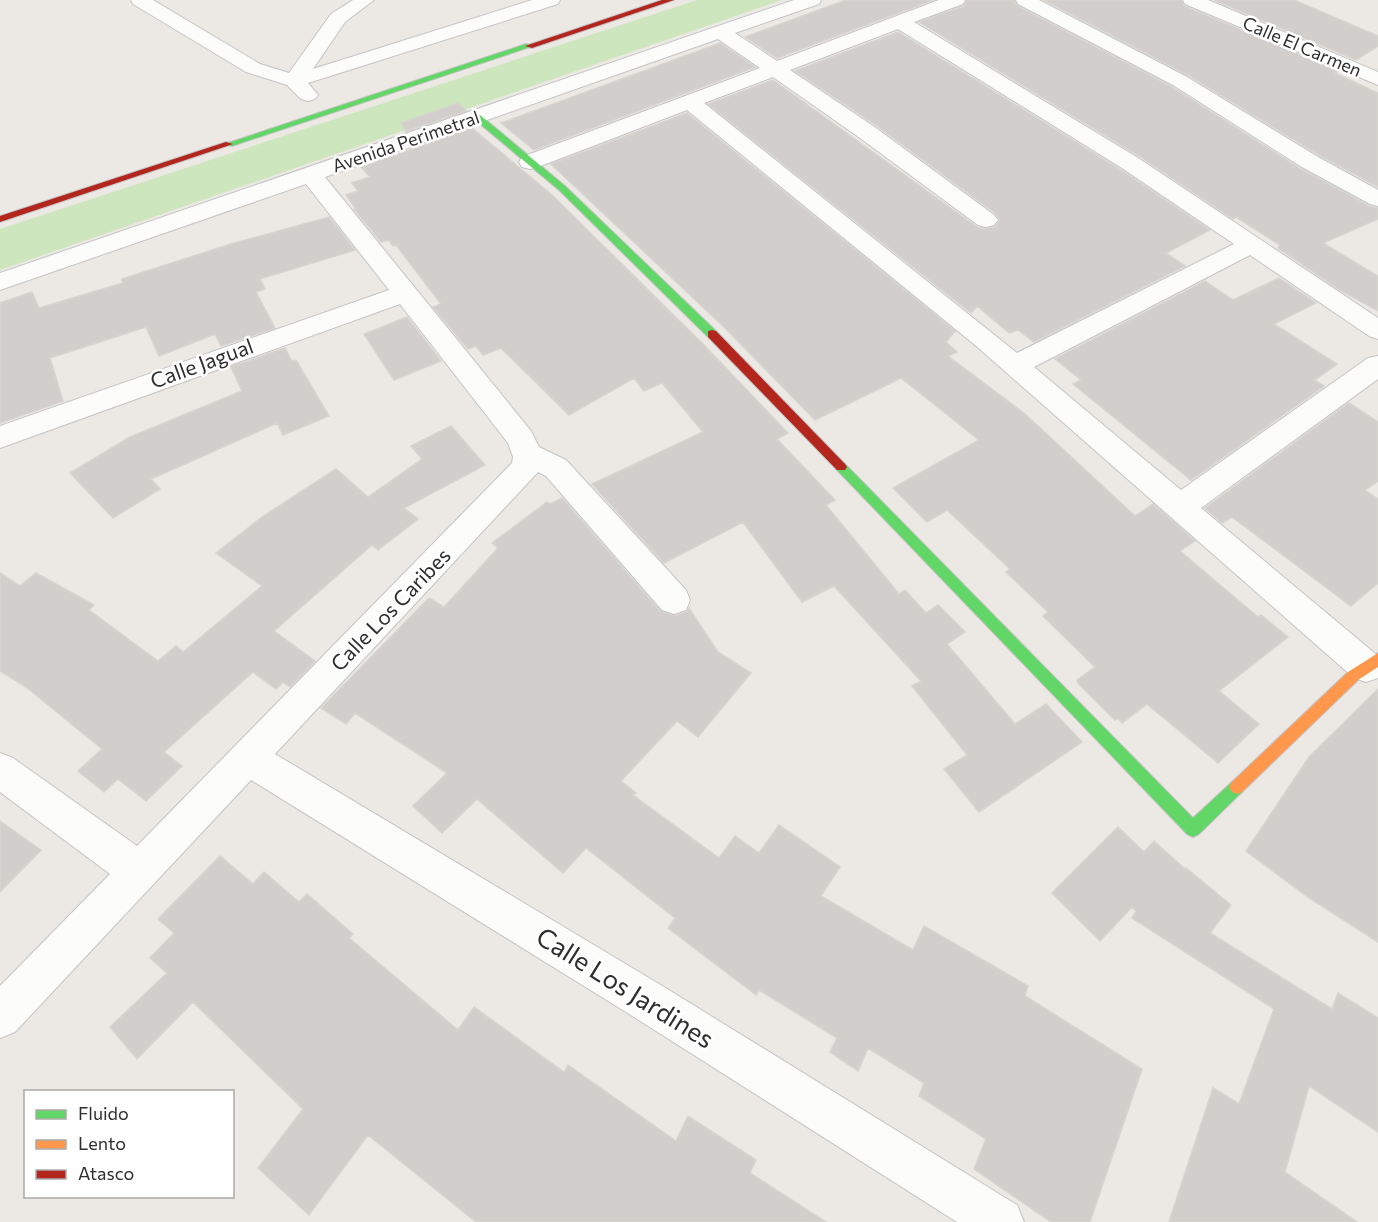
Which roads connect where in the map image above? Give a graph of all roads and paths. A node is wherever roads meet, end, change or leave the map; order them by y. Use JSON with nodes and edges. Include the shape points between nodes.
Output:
{"nodes":[{"id":1,"x":140,"y":0,"type":"edge"},
{"id":2,"x":364,"y":0,"type":"edge"},
{"id":3,"x":551,"y":0,"type":"edge"},
{"id":4,"x":670,"y":0,"type":"edge"},
{"id":5,"x":812,"y":0,"type":"edge"},
{"id":6,"x":956,"y":0,"type":"edge"},
{"id":7,"x":1025,"y":0,"type":"edge"},
{"id":8,"x":1192,"y":0,"type":"edge"},
{"id":9,"x":900,"y":22,"type":"junction"},
{"id":10,"x":721,"y":32,"type":"junction"},
{"id":11,"x":775,"y":69,"type":"junction"},
{"id":12,"x":1378,"y":79,"type":"edge"},
{"id":13,"x":306,"y":93,"type":"junction"},
{"id":14,"x":690,"y":102,"type":"junction"},
{"id":15,"x":477,"y":117,"type":"junction"},
{"id":16,"x":531,"y":162,"type":"junction"},
{"id":17,"x":311,"y":175,"type":"junction"},
{"id":18,"x":1378,"y":199,"type":"edge"},
{"id":19,"x":0,"y":219,"type":"edge"},
{"id":20,"x":986,"y":220,"type":"dead end"},
{"id":21,"x":1251,"y":245,"type":"junction"},
{"id":22,"x":0,"y":282,"type":"edge"},
{"id":23,"x":405,"y":293,"type":"junction"},
{"id":24,"x":1378,"y":330,"type":"edge"},
{"id":25,"x":1015,"y":365,"type":"junction"},
{"id":26,"x":1378,"y":365,"type":"edge"},
{"id":27,"x":0,"y":437,"type":"edge"},
{"id":28,"x":528,"y":457,"type":"junction"},
{"id":29,"x":1180,"y":507,"type":"junction"},
{"id":30,"x":674,"y":600,"type":"dead end"},
{"id":31,"x":1372,"y":663,"type":"edge"},
{"id":32,"x":248,"y":758,"type":"junction"},
{"id":33,"x":0,"y":770,"type":"edge"},
{"id":34,"x":139,"y":871,"type":"junction"},
{"id":35,"x":0,"y":1017,"type":"edge"},
{"id":36,"x":1000,"y":1222,"type":"edge"}],
"edges":[{"from":1,"to":13,"type":"street","via":[[253,68]]},
{"from":2,"to":13,"type":"street","via":[[338,18]]},
{"from":3,"to":13,"type":"street"},
{"from":4,"to":19,"type":"main road"},
{"from":5,"to":10,"type":"street","name":"Avenida Perimetral"},
{"from":6,"to":9,"type":"street"},
{"from":7,"to":18,"type":"street","via":[[1180,81],[1310,162]]},
{"from":8,"to":12,"type":"street","name":"Calle El Carmen"},
{"from":9,"to":11,"type":"street"},
{"from":9,"to":21,"type":"street","via":[[1130,163]]},
{"from":10,"to":11,"type":"street"},
{"from":10,"to":15,"type":"street","name":"Avenida Perimetral"},
{"from":11,"to":14,"type":"street"},
{"from":11,"to":20,"type":"street"},
{"from":14,"to":16,"type":"street"},
{"from":14,"to":25,"type":"street"},
{"from":15,"to":16,"type":"main road"},
{"from":15,"to":17,"type":"street","name":"Avenida Perimetral"},
{"from":16,"to":31,"type":"main road","via":[[713,335],[1193,829],[1353,676]]},
{"from":17,"to":22,"type":"street","name":"Avenida Perimetral"},
{"from":17,"to":23,"type":"street"},
{"from":21,"to":24,"type":"street"},
{"from":21,"to":25,"type":"street"},
{"from":23,"to":27,"type":"street","name":"Calle Jagual"},
{"from":23,"to":28,"type":"street","via":[[521,439]]},
{"from":25,"to":29,"type":"street"},
{"from":26,"to":29,"type":"street"},
{"from":28,"to":30,"type":"street","via":[[556,468]]},
{"from":28,"to":32,"type":"street","name":"Calle Los Caribes","via":[[525,468],[509,487]]},
{"from":29,"to":31,"type":"street"},
{"from":32,"to":34,"type":"street","name":"Calle Los Caribes"},
{"from":32,"to":36,"type":"street","name":"Calle Los Jardines"},
{"from":33,"to":34,"type":"street"},
{"from":34,"to":35,"type":"street","name":"Calle Los Caribes"}]}
